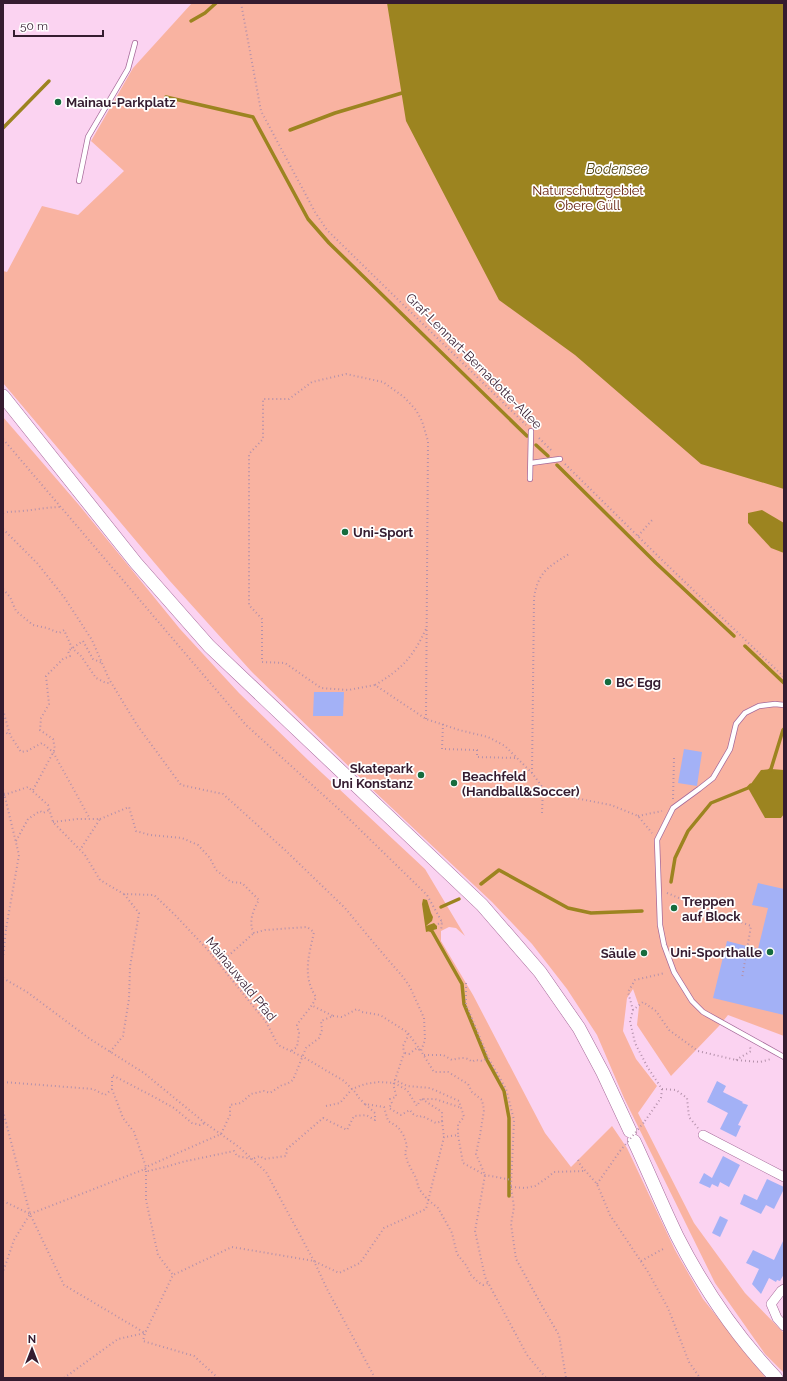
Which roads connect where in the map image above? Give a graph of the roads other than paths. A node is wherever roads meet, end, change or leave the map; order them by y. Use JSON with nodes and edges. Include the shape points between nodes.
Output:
{"nodes":[{"id":1,"x":135,"y":43,"type":"dead end"},
{"id":2,"x":79,"y":181,"type":"dead end"},
{"id":3,"x":3,"y":396,"type":"edge"},
{"id":4,"x":531,"y":431,"type":"road end"},
{"id":5,"x":560,"y":459,"type":"road end"},
{"id":6,"x":531,"y":463,"type":"junction"},
{"id":7,"x":530,"y":479,"type":"dead end"},
{"id":8,"x":784,"y":705,"type":"edge"},
{"id":9,"x":784,"y":1057,"type":"edge"},
{"id":10,"x":703,"y":1135,"type":"road end"},
{"id":11,"x":784,"y":1177,"type":"edge"},
{"id":12,"x":784,"y":1289,"type":"edge"},
{"id":13,"x":784,"y":1326,"type":"edge"},
{"id":14,"x":776,"y":1378,"type":"edge"}],
"edges":[{"from":1,"to":2,"type":"lane","via":[[128,69],[88,137]]},
{"from":3,"to":14,"type":"main road","via":[[136,563],[209,646],[482,906],[540,972],[579,1028],[603,1073],[677,1235],[704,1283],[732,1325]]},
{"from":4,"to":6,"type":"lane"},
{"from":5,"to":6,"type":"lane"},
{"from":6,"to":7,"type":"lane"},
{"from":8,"to":9,"type":"lane","via":[[759,706],[745,713],[736,724],[730,749],[713,778],[673,808],[658,840],[660,925],[674,972],[692,1001],[703,1012]]},
{"from":10,"to":11,"type":"street"},
{"from":12,"to":13,"type":"street","via":[[771,1304]]}]}
